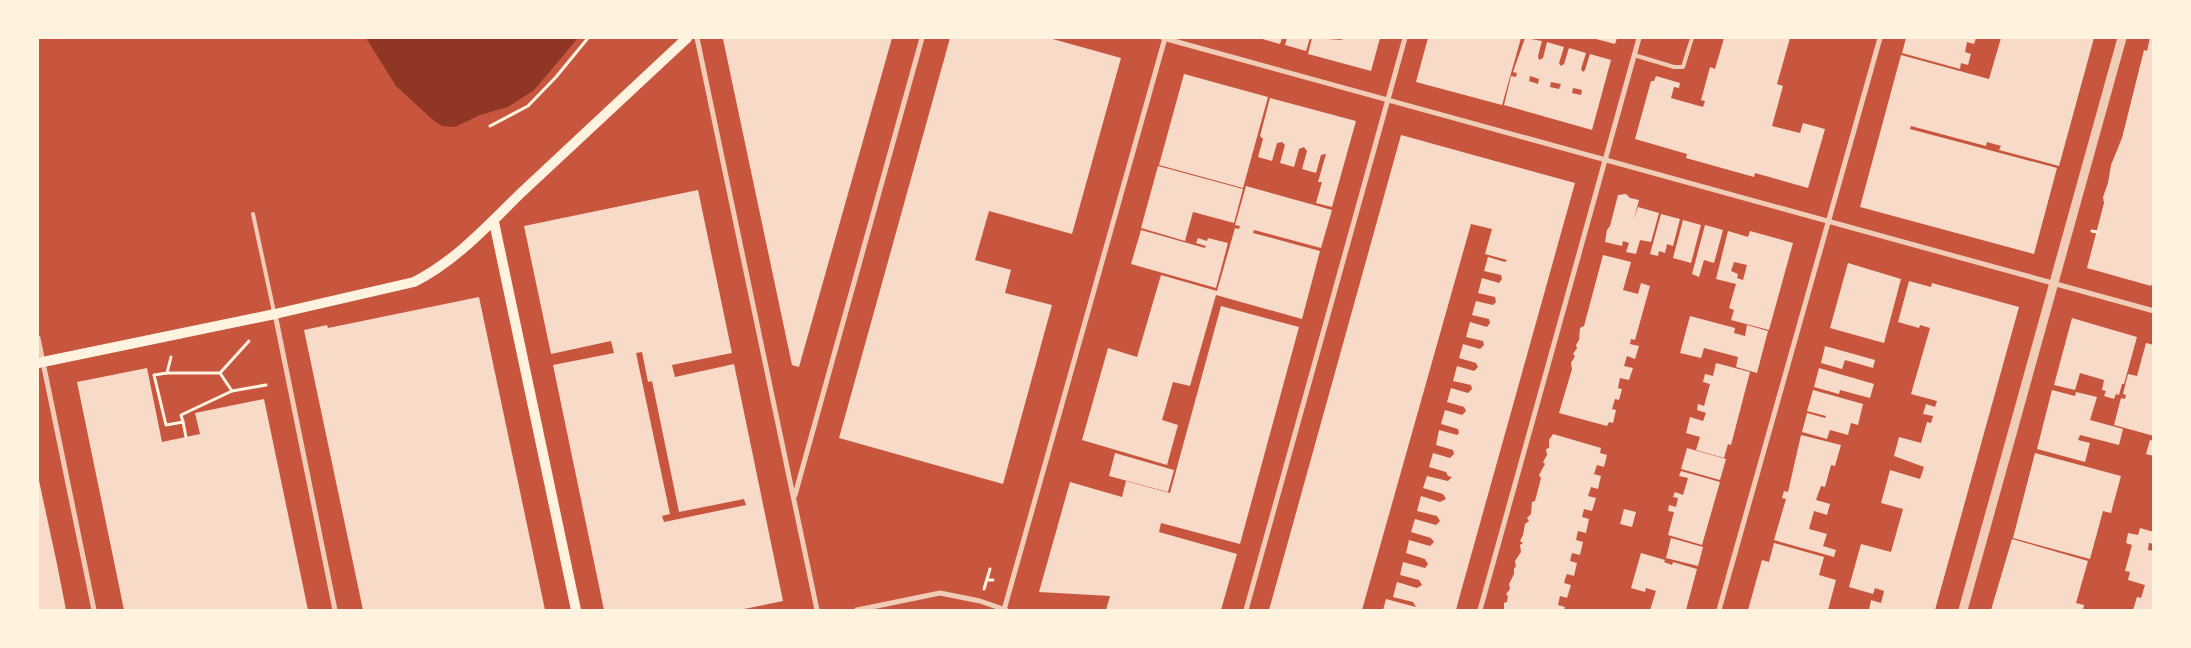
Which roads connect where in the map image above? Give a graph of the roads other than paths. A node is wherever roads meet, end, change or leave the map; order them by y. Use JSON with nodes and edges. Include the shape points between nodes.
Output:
{"nodes":[{"id":1,"x":687,"y":38,"type":"edge"},
{"id":2,"x":697,"y":38,"type":"edge"},
{"id":3,"x":922,"y":38,"type":"edge"},
{"id":4,"x":1164,"y":38,"type":"edge"},
{"id":5,"x":1405,"y":38,"type":"edge"},
{"id":6,"x":1639,"y":38,"type":"edge"},
{"id":7,"x":1692,"y":38,"type":"edge"},
{"id":8,"x":1880,"y":38,"type":"edge"},
{"id":9,"x":2122,"y":38,"type":"edge"},
{"id":10,"x":1634,"y":55,"type":"junction"},
{"id":11,"x":1388,"y":100,"type":"junction"},
{"id":12,"x":1605,"y":160,"type":"junction"},
{"id":13,"x":253,"y":214,"type":"dead end"},
{"id":14,"x":494,"y":222,"type":"junction"},
{"id":15,"x":1828,"y":222,"type":"junction"},
{"id":16,"x":2054,"y":283,"type":"junction"},
{"id":17,"x":2154,"y":312,"type":"edge"},
{"id":18,"x":275,"y":314,"type":"junction"},
{"id":19,"x":38,"y":338,"type":"edge"},
{"id":20,"x":40,"y":363,"type":"edge"},
{"id":21,"x":794,"y":498,"type":"junction"},
{"id":22,"x":94,"y":610,"type":"edge"},
{"id":23,"x":335,"y":610,"type":"edge"},
{"id":24,"x":576,"y":610,"type":"edge"},
{"id":25,"x":817,"y":610,"type":"edge"},
{"id":26,"x":858,"y":610,"type":"edge"},
{"id":27,"x":1005,"y":610,"type":"edge"},
{"id":28,"x":1246,"y":610,"type":"edge"},
{"id":29,"x":1480,"y":610,"type":"edge"},
{"id":30,"x":1719,"y":610,"type":"edge"},
{"id":31,"x":1963,"y":610,"type":"edge"}],
"edges":[{"from":1,"to":14,"type":"main road","via":[[520,193]]},
{"from":2,"to":21,"type":"street"},
{"from":3,"to":21,"type":"street"},
{"from":4,"to":11,"type":"street"},
{"from":4,"to":27,"type":"street"},
{"from":5,"to":11,"type":"street"},
{"from":6,"to":10,"type":"street"},
{"from":7,"to":10,"type":"lane","via":[[1683,67],[1674,68]]},
{"from":8,"to":15,"type":"street"},
{"from":9,"to":16,"type":"street"},
{"from":10,"to":12,"type":"street"},
{"from":11,"to":12,"type":"street"},
{"from":11,"to":28,"type":"street"},
{"from":12,"to":15,"type":"street"},
{"from":12,"to":29,"type":"street"},
{"from":13,"to":18,"type":"lane"},
{"from":14,"to":18,"type":"main road","via":[[433,271],[414,282]]},
{"from":14,"to":24,"type":"main road"},
{"from":15,"to":16,"type":"street"},
{"from":15,"to":30,"type":"street"},
{"from":16,"to":17,"type":"street"},
{"from":16,"to":31,"type":"street"},
{"from":18,"to":20,"type":"main road"},
{"from":18,"to":23,"type":"street"},
{"from":19,"to":20,"type":"street"},
{"from":20,"to":22,"type":"street"},
{"from":21,"to":25,"type":"street"},
{"from":26,"to":27,"type":"street","via":[[940,593]]}]}
